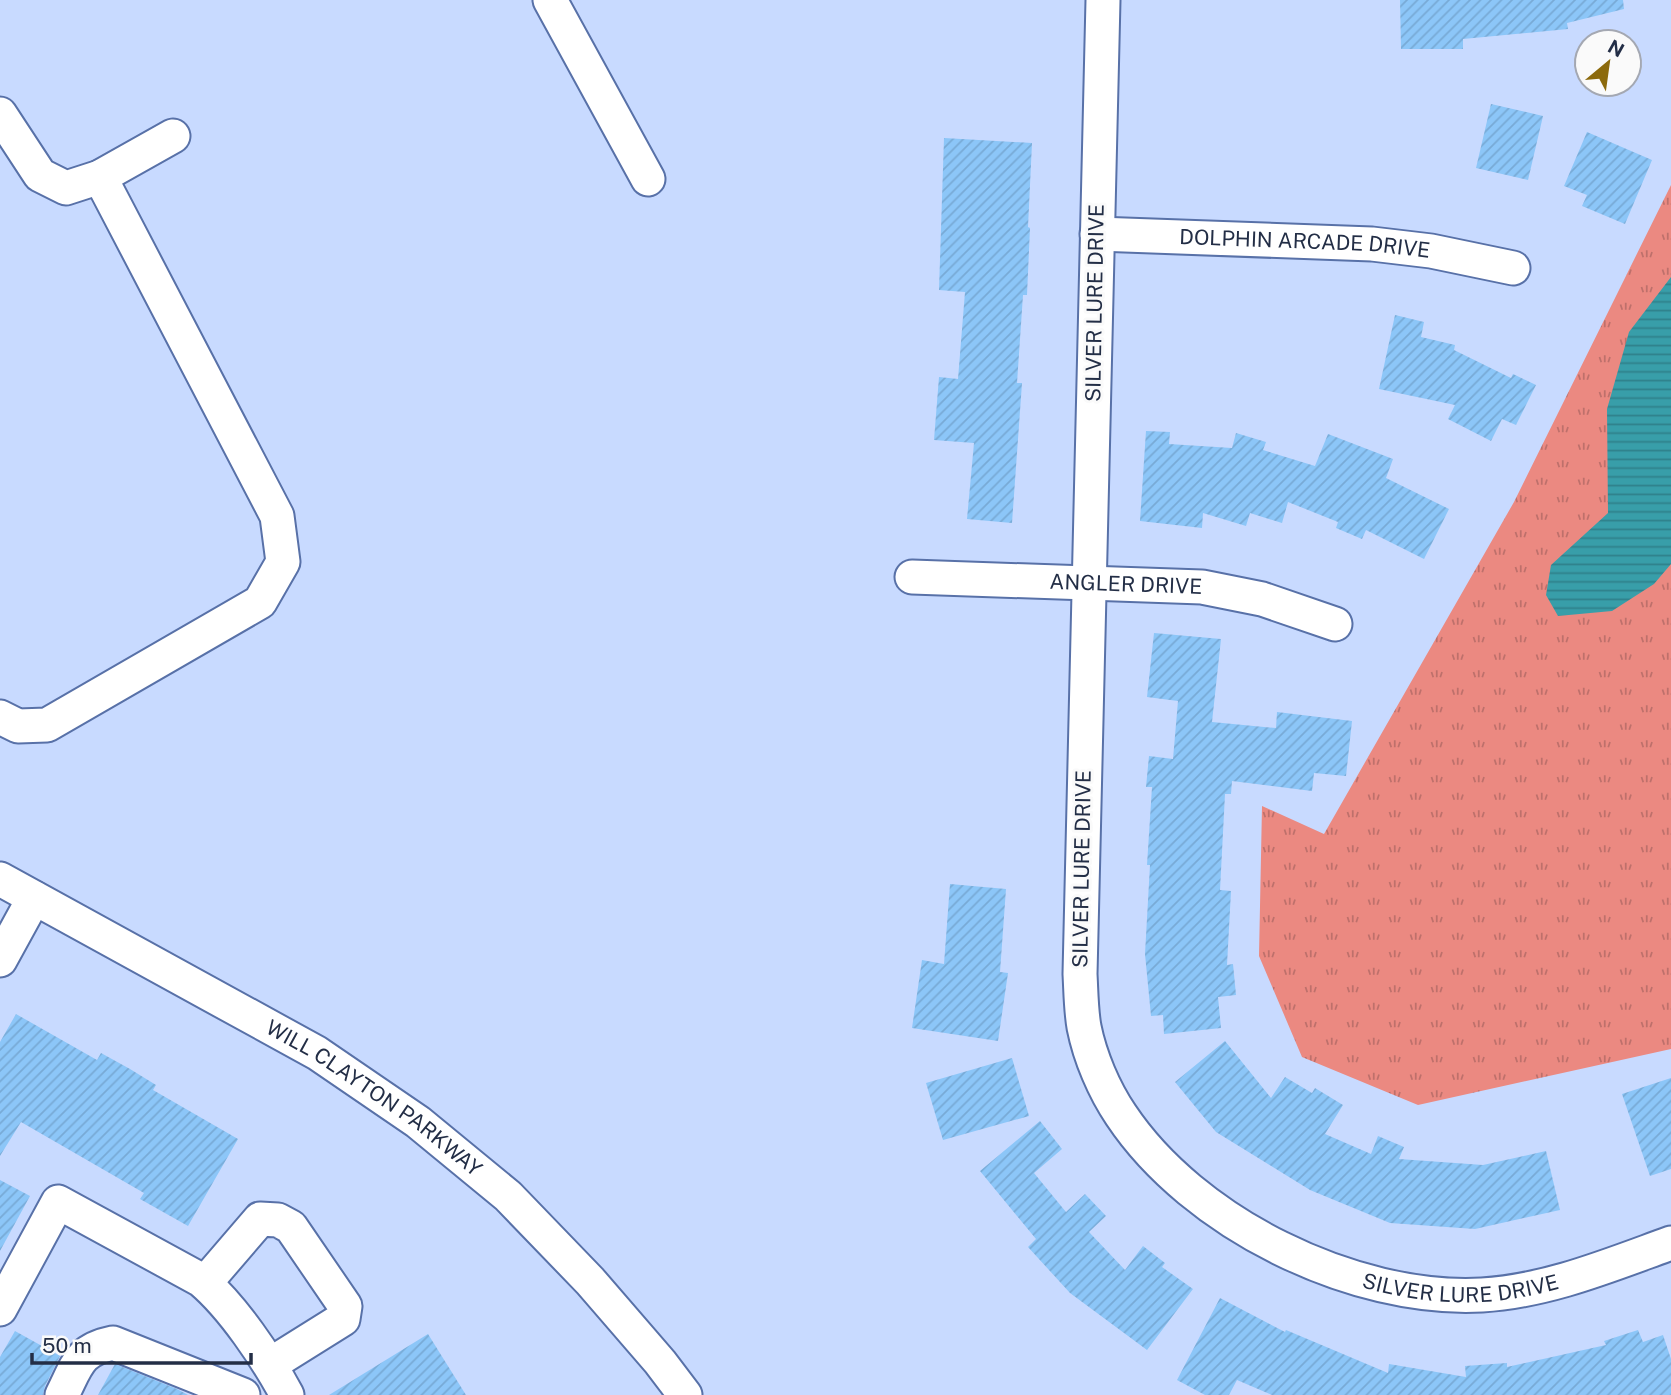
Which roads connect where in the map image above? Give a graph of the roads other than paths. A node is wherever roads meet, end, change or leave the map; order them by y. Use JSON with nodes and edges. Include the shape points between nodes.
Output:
{"nodes":[{"id":1,"x":550,"y":0,"type":"edge"},
{"id":2,"x":1103,"y":0,"type":"edge"},
{"id":3,"x":0,"y":114,"type":"edge"},
{"id":4,"x":173,"y":136,"type":"dead end"},
{"id":5,"x":100,"y":177,"type":"junction"},
{"id":6,"x":648,"y":179,"type":"dead end"},
{"id":7,"x":1097,"y":234,"type":"junction"},
{"id":8,"x":1513,"y":268,"type":"dead end"},
{"id":9,"x":912,"y":577,"type":"dead end"},
{"id":10,"x":1089,"y":584,"type":"junction"},
{"id":11,"x":1335,"y":624,"type":"dead end"},
{"id":12,"x":0,"y":717,"type":"edge"},
{"id":13,"x":0,"y":879,"type":"edge"},
{"id":14,"x":34,"y":898,"type":"junction"},
{"id":15,"x":0,"y":960,"type":"edge"},
{"id":16,"x":1671,"y":1243,"type":"edge"},
{"id":17,"x":205,"y":1283,"type":"junction"},
{"id":18,"x":0,"y":1309,"type":"edge"},
{"id":19,"x":271,"y":1364,"type":"junction"},
{"id":20,"x":62,"y":1395,"type":"edge"},
{"id":21,"x":243,"y":1395,"type":"edge"},
{"id":22,"x":286,"y":1395,"type":"edge"},
{"id":23,"x":685,"y":1395,"type":"edge"}],
"edges":[{"from":1,"to":6,"type":"street"},
{"from":2,"to":7,"type":"street","name":"SILVER LURE DRIVE"},
{"from":3,"to":5,"type":"street","via":[[40,175],[66,188]]},
{"from":4,"to":5,"type":"street"},
{"from":5,"to":12,"type":"street","via":[[277,516],[283,562],[260,603],[47,725],[18,726]]},
{"from":7,"to":8,"type":"street","name":"DOLPHIN ARCADE DRIVE","via":[[1372,244]]},
{"from":7,"to":10,"type":"street","name":"SILVER LURE DRIVE"},
{"from":9,"to":10,"type":"street","name":"ANGLER DRIVE"},
{"from":10,"to":11,"type":"street","name":"ANGLER DRIVE","via":[[1202,587],[1262,599]]},
{"from":10,"to":16,"type":"street","name":"SILVER LURE DRIVE","via":[[1080,974],[1084,1027],[1119,1114],[1145,1149],[1180,1183],[1259,1236],[1345,1275],[1388,1287],[1434,1294],[1528,1290]]},
{"from":13,"to":14,"type":"street","name":"WILL CLAYTON PARKWAY"},
{"from":14,"to":15,"type":"street"},
{"from":14,"to":23,"type":"street","name":"WILL CLAYTON PARKWAY","via":[[317,1053],[418,1122],[517,1205],[590,1281]]},
{"from":17,"to":18,"type":"street","via":[[58,1202]]},
{"from":17,"to":19,"type":"street"},
{"from":17,"to":19,"type":"street","via":[[260,1219],[278,1220],[291,1227],[345,1306],[344,1319]]},
{"from":19,"to":22,"type":"street"},
{"from":20,"to":21,"type":"street","via":[[83,1355],[113,1343]]}]}
